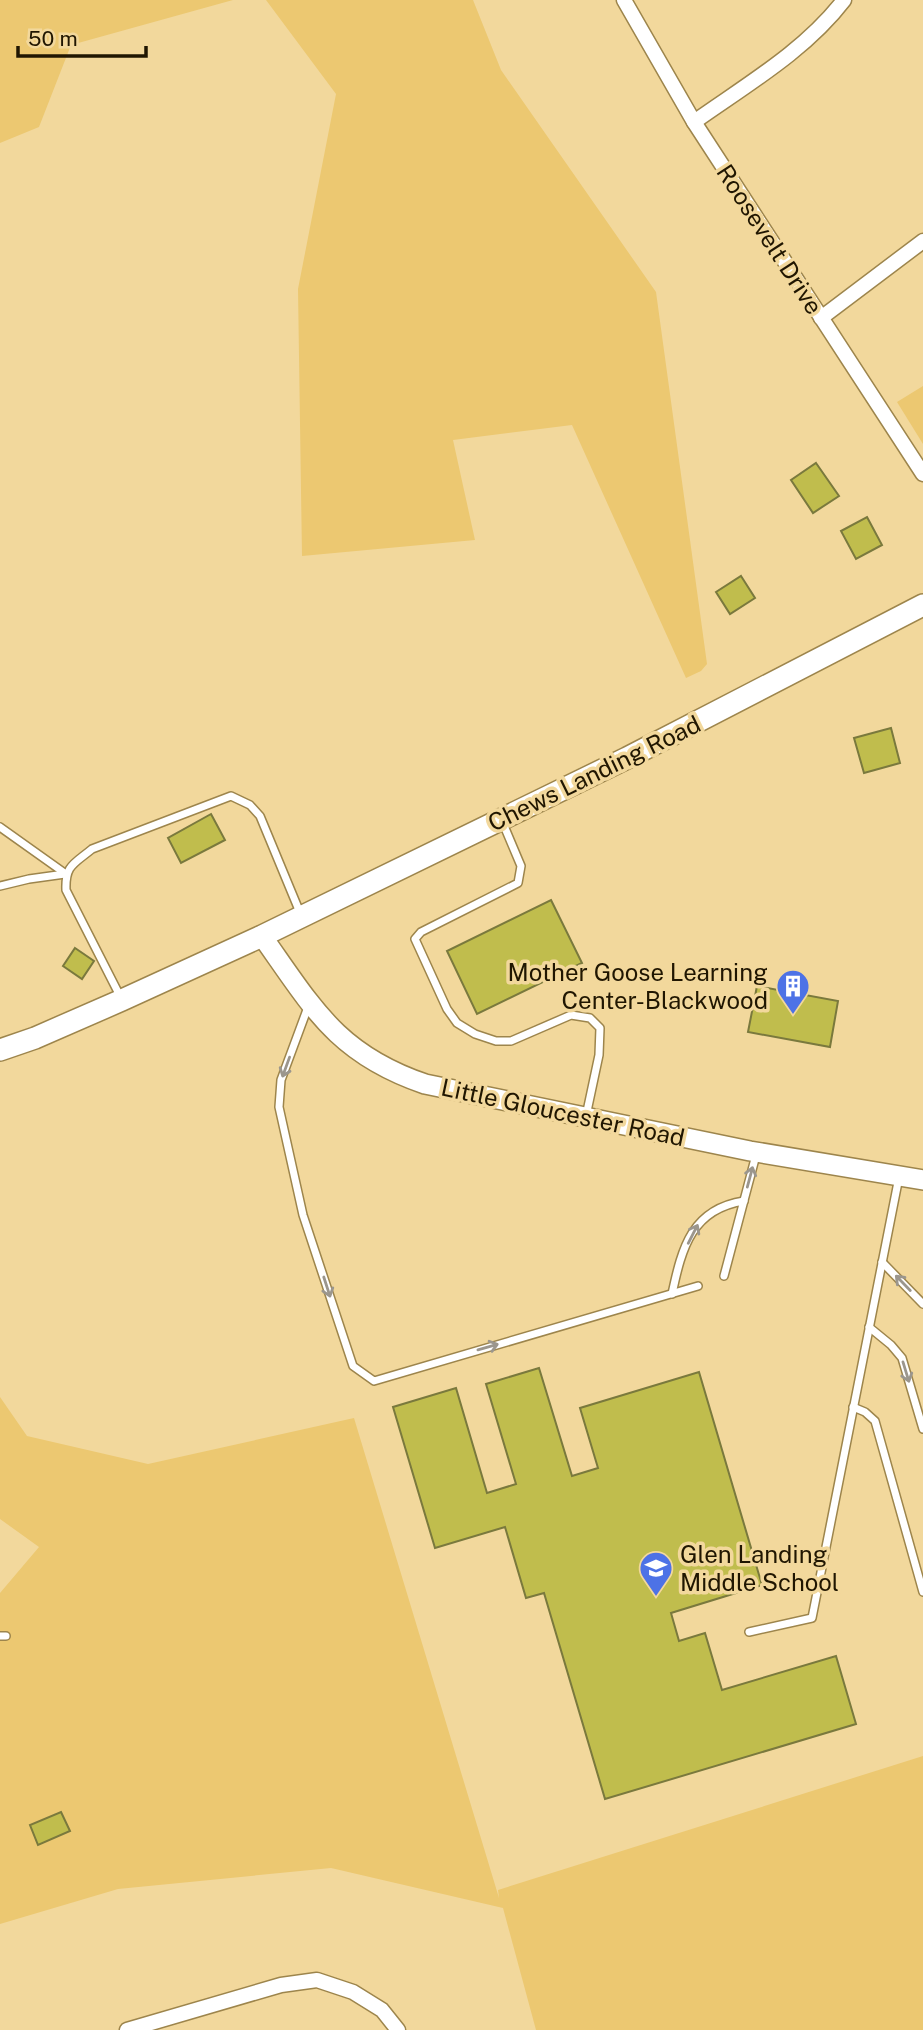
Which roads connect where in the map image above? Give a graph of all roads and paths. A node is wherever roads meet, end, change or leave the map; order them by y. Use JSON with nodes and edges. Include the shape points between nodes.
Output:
{"nodes":[{"id":1,"x":624,"y":0,"type":"edge"},
{"id":2,"x":844,"y":0,"type":"edge"},
{"id":3,"x":694,"y":122,"type":"junction"},
{"id":4,"x":923,"y":241,"type":"edge"},
{"id":5,"x":821,"y":318,"type":"junction"},
{"id":6,"x":923,"y":474,"type":"edge"},
{"id":7,"x":923,"y":605,"type":"edge"},
{"id":8,"x":501,"y":819,"type":"junction"},
{"id":9,"x":0,"y":827,"type":"edge"},
{"id":10,"x":66,"y":874,"type":"junction"},
{"id":11,"x":0,"y":886,"type":"edge"},
{"id":12,"x":302,"y":916,"type":"junction"},
{"id":13,"x":262,"y":936,"type":"junction"},
{"id":14,"x":122,"y":1000,"type":"junction"},
{"id":15,"x":309,"y":1003,"type":"junction"},
{"id":16,"x":0,"y":1050,"type":"edge"},
{"id":17,"x":586,"y":1117,"type":"junction"},
{"id":18,"x":756,"y":1153,"type":"junction"},
{"id":19,"x":899,"y":1176,"type":"junction"},
{"id":20,"x":923,"y":1180,"type":"edge"},
{"id":21,"x":744,"y":1202,"type":"junction"},
{"id":22,"x":882,"y":1262,"type":"junction"},
{"id":23,"x":724,"y":1276,"type":"dead end"},
{"id":24,"x":698,"y":1286,"type":"dead end"},
{"id":25,"x":672,"y":1293,"type":"junction"},
{"id":26,"x":923,"y":1304,"type":"edge"},
{"id":27,"x":869,"y":1327,"type":"junction"},
{"id":28,"x":853,"y":1407,"type":"junction"},
{"id":29,"x":923,"y":1429,"type":"edge"},
{"id":30,"x":923,"y":1592,"type":"edge"},
{"id":31,"x":749,"y":1632,"type":"dead end"},
{"id":32,"x":127,"y":2030,"type":"edge"},
{"id":33,"x":398,"y":2030,"type":"edge"}],
"edges":[{"from":1,"to":3,"type":"street","name":"Roosevelt Drive"},
{"from":2,"to":3,"type":"street","via":[[800,47]]},
{"from":3,"to":5,"type":"street","name":"Roosevelt Drive"},
{"from":4,"to":5,"type":"street"},
{"from":5,"to":6,"type":"street","name":"Roosevelt Drive"},
{"from":7,"to":8,"type":"main road","name":"Chews Landing Road"},
{"from":8,"to":12,"type":"main road","name":"Chews Landing Road"},
{"from":8,"to":17,"type":"lane","via":[[521,866],[518,883],[415,939],[447,1009],[457,1023],[475,1034],[511,1041],[571,1015],[590,1018],[600,1028]]},
{"from":9,"to":10,"type":"lane"},
{"from":10,"to":11,"type":"lane"},
{"from":10,"to":12,"type":"lane","via":[[92,849],[231,796],[250,804],[260,817]]},
{"from":10,"to":14,"type":"lane","via":[[66,890]]},
{"from":12,"to":13,"type":"main road","name":"Chews Landing Road"},
{"from":13,"to":14,"type":"main road","name":"Chews Landing Road"},
{"from":13,"to":15,"type":"street","name":"Little Gloucester Road"},
{"from":14,"to":16,"type":"main road","name":"Chews Landing Road"},
{"from":15,"to":17,"type":"street","name":"Little Gloucester Road","via":[[353,1049],[395,1073],[425,1084]]},
{"from":15,"to":25,"type":"lane","one_way":true,"via":[[281,1080],[279,1107],[303,1215],[354,1366],[374,1381]]},
{"from":17,"to":18,"type":"street","name":"Little Gloucester Road"},
{"from":18,"to":19,"type":"street","name":"Little Gloucester Road"},
{"from":21,"to":18,"type":"lane","one_way":true},
{"from":19,"to":20,"type":"street","name":"Little Gloucester Road"},
{"from":19,"to":22,"type":"lane"},
{"from":21,"to":23,"type":"lane"},
{"from":25,"to":21,"type":"lane","one_way":true,"via":[[696,1225],[715,1209]]},
{"from":26,"to":22,"type":"lane","one_way":true},
{"from":22,"to":27,"type":"lane"},
{"from":24,"to":25,"type":"lane"},
{"from":27,"to":28,"type":"lane"},
{"from":27,"to":29,"type":"lane","one_way":true,"via":[[902,1358]]},
{"from":28,"to":30,"type":"lane","via":[[875,1421]]},
{"from":28,"to":31,"type":"lane","via":[[812,1618]]},
{"from":32,"to":33,"type":"street","via":[[281,1985],[317,1980],[353,1992],[382,2010]]}]}
